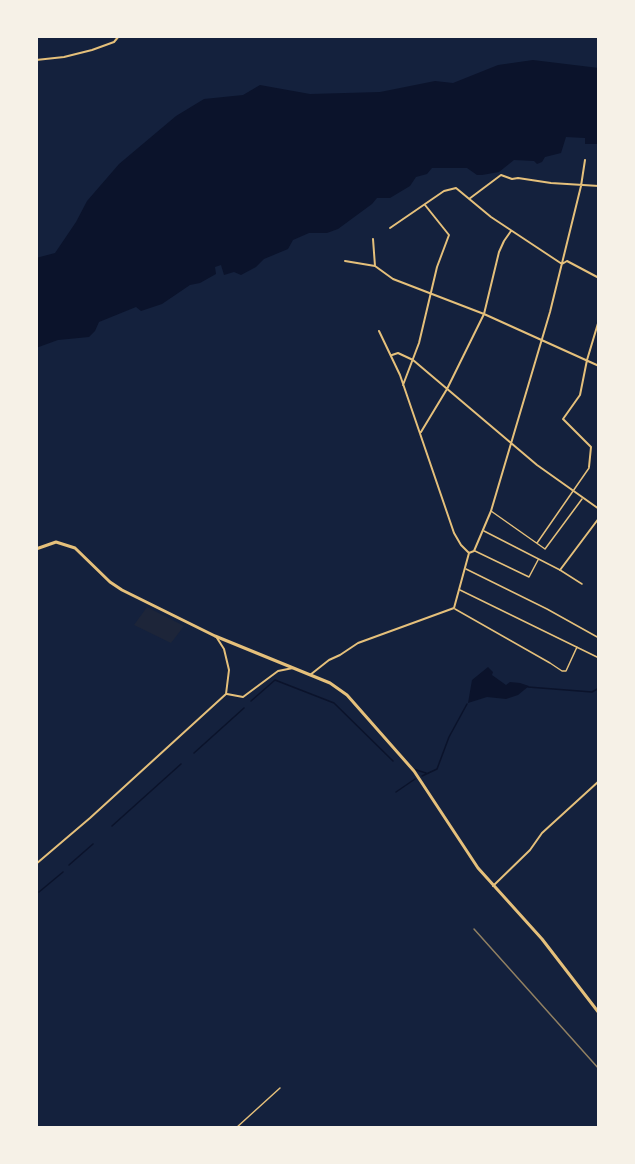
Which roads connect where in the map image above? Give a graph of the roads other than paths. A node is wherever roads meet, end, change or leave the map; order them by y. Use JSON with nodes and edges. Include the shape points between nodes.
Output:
{"nodes":[{"id":1,"x":118,"y":36,"type":"edge"},
{"id":2,"x":36,"y":60,"type":"edge"},
{"id":3,"x":585,"y":160,"type":"dead end"},
{"id":4,"x":581,"y":186,"type":"junction"},
{"id":5,"x":599,"y":186,"type":"edge"},
{"id":6,"x":469,"y":199,"type":"junction"},
{"id":7,"x":425,"y":204,"type":"junction"},
{"id":8,"x":390,"y":228,"type":"dead end"},
{"id":9,"x":512,"y":230,"type":"junction"},
{"id":10,"x":373,"y":239,"type":"dead end"},
{"id":11,"x":345,"y":261,"type":"dead end"},
{"id":12,"x":562,"y":264,"type":"junction"},
{"id":13,"x":375,"y":266,"type":"junction"},
{"id":14,"x":599,"y":278,"type":"edge"},
{"id":15,"x":431,"y":293,"type":"junction"},
{"id":16,"x":484,"y":314,"type":"junction"},
{"id":17,"x":599,"y":320,"type":"edge"},
{"id":18,"x":380,"y":331,"type":"dead end"},
{"id":19,"x":542,"y":339,"type":"junction"},
{"id":20,"x":392,"y":355,"type":"junction"},
{"id":21,"x":413,"y":360,"type":"junction"},
{"id":22,"x":587,"y":360,"type":"junction"},
{"id":23,"x":599,"y":366,"type":"edge"},
{"id":24,"x":403,"y":385,"type":"junction"},
{"id":25,"x":447,"y":389,"type":"junction"},
{"id":26,"x":421,"y":432,"type":"junction"},
{"id":27,"x":511,"y":443,"type":"junction"},
{"id":28,"x":589,"y":467,"type":"joint"},
{"id":29,"x":574,"y":491,"type":"junction"},
{"id":30,"x":583,"y":498,"type":"junction"},
{"id":31,"x":599,"y":509,"type":"edge"},
{"id":32,"x":491,"y":511,"type":"junction"},
{"id":33,"x":599,"y":518,"type":"edge"},
{"id":34,"x":484,"y":531,"type":"junction"},
{"id":35,"x":536,"y":543,"type":"junction"},
{"id":36,"x":36,"y":549,"type":"edge"},
{"id":37,"x":474,"y":551,"type":"junction"},
{"id":38,"x":469,"y":553,"type":"junction"},
{"id":39,"x":538,"y":559,"type":"junction"},
{"id":40,"x":465,"y":569,"type":"junction"},
{"id":41,"x":561,"y":570,"type":"junction"},
{"id":42,"x":582,"y":584,"type":"dead end"},
{"id":43,"x":460,"y":590,"type":"junction"},
{"id":44,"x":454,"y":608,"type":"junction"},
{"id":45,"x":215,"y":636,"type":"junction"},
{"id":46,"x":599,"y":638,"type":"edge"},
{"id":47,"x":577,"y":647,"type":"junction"},
{"id":48,"x":599,"y":658,"type":"edge"},
{"id":49,"x":293,"y":668,"type":"junction"},
{"id":50,"x":310,"y":675,"type":"junction"},
{"id":51,"x":226,"y":694,"type":"junction"},
{"id":52,"x":599,"y":781,"type":"edge"},
{"id":53,"x":36,"y":864,"type":"edge"},
{"id":54,"x":493,"y":886,"type":"junction"},
{"id":55,"x":599,"y":1013,"type":"edge"},
{"id":56,"x":280,"y":1088,"type":"dead end"},
{"id":57,"x":236,"y":1128,"type":"edge"}],
"edges":[{"from":1,"to":2,"type":"street","via":[[114,42],[92,50]]},
{"from":3,"to":4,"type":"street"},
{"from":4,"to":5,"type":"street"},
{"from":4,"to":6,"type":"street","via":[[512,179],[501,174]]},
{"from":4,"to":12,"type":"street"},
{"from":6,"to":7,"type":"street","via":[[452,188]]},
{"from":6,"to":9,"type":"street"},
{"from":7,"to":8,"type":"street"},
{"from":7,"to":15,"type":"street","via":[[449,235]]},
{"from":9,"to":12,"type":"street"},
{"from":9,"to":16,"type":"street","via":[[500,252]]},
{"from":10,"to":13,"type":"street"},
{"from":11,"to":13,"type":"street"},
{"from":12,"to":14,"type":"street","via":[[567,261]]},
{"from":12,"to":19,"type":"street"},
{"from":13,"to":15,"type":"street","via":[[393,279]]},
{"from":15,"to":16,"type":"street"},
{"from":15,"to":21,"type":"street"},
{"from":16,"to":19,"type":"street"},
{"from":16,"to":25,"type":"street"},
{"from":17,"to":22,"type":"street"},
{"from":18,"to":20,"type":"street"},
{"from":19,"to":22,"type":"street"},
{"from":19,"to":27,"type":"street"},
{"from":20,"to":21,"type":"street","via":[[401,354]]},
{"from":20,"to":24,"type":"street"},
{"from":21,"to":24,"type":"street"},
{"from":21,"to":25,"type":"street"},
{"from":22,"to":23,"type":"street"},
{"from":22,"to":28,"type":"street","via":[[580,394],[564,419],[591,447]]},
{"from":24,"to":26,"type":"street"},
{"from":25,"to":26,"type":"street"},
{"from":25,"to":27,"type":"street"},
{"from":26,"to":38,"type":"street","via":[[454,533]]},
{"from":27,"to":29,"type":"street"},
{"from":27,"to":32,"type":"street"},
{"from":28,"to":29,"type":"street"},
{"from":29,"to":30,"type":"street"},
{"from":29,"to":35,"type":"street"},
{"from":30,"to":31,"type":"street"},
{"from":30,"to":35,"type":"street","via":[[547,548]]},
{"from":32,"to":34,"type":"street"},
{"from":32,"to":35,"type":"street"},
{"from":33,"to":41,"type":"street"},
{"from":34,"to":37,"type":"street"},
{"from":34,"to":39,"type":"street"},
{"from":36,"to":45,"type":"street","via":[[56,543],[75,548],[122,590]]},
{"from":37,"to":38,"type":"street"},
{"from":37,"to":39,"type":"street","via":[[529,577]]},
{"from":38,"to":40,"type":"street"},
{"from":39,"to":41,"type":"street"},
{"from":40,"to":43,"type":"street"},
{"from":40,"to":46,"type":"street"},
{"from":41,"to":42,"type":"street"},
{"from":43,"to":44,"type":"street"},
{"from":43,"to":47,"type":"street"},
{"from":44,"to":47,"type":"street","via":[[562,671],[566,671]]},
{"from":44,"to":50,"type":"street","via":[[358,643]]},
{"from":45,"to":49,"type":"street"},
{"from":45,"to":51,"type":"street","via":[[229,670]]},
{"from":47,"to":48,"type":"street"},
{"from":49,"to":50,"type":"street"},
{"from":49,"to":51,"type":"street","via":[[278,671],[243,697]]},
{"from":50,"to":54,"type":"street","via":[[347,695],[383,734],[414,771]]},
{"from":51,"to":53,"type":"street"},
{"from":52,"to":54,"type":"street","via":[[542,833]]},
{"from":54,"to":55,"type":"street","via":[[542,939]]},
{"from":56,"to":57,"type":"street"}]}
